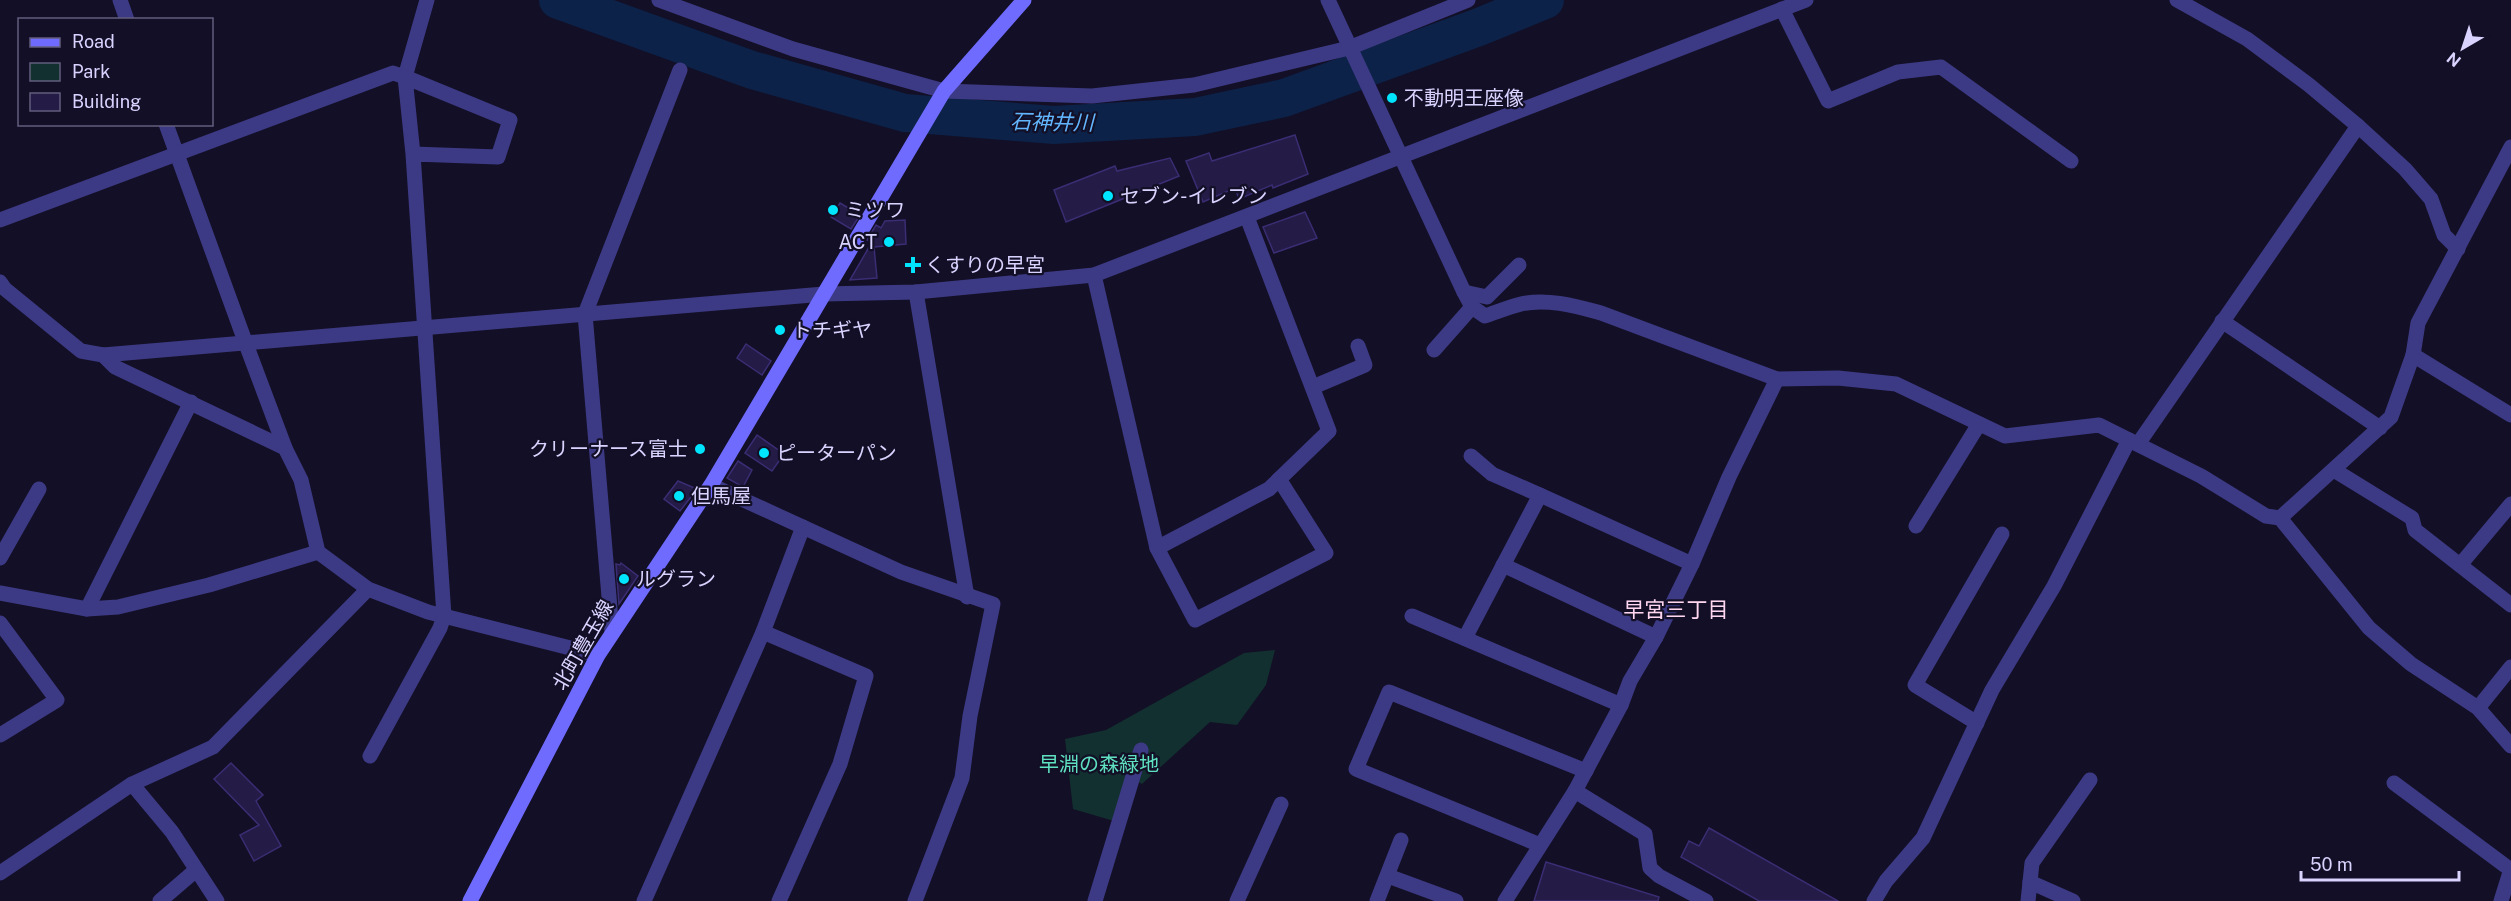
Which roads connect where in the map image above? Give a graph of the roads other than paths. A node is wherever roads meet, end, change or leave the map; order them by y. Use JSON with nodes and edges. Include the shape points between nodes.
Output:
{"nodes":[{"id":1,"x":120,"y":0,"type":"edge"},
{"id":2,"x":427,"y":0,"type":"edge"},
{"id":3,"x":659,"y":0,"type":"edge"},
{"id":4,"x":1024,"y":0,"type":"edge"},
{"id":5,"x":1328,"y":0,"type":"edge"},
{"id":6,"x":1468,"y":0,"type":"edge"},
{"id":7,"x":1806,"y":0,"type":"edge"},
{"id":8,"x":2176,"y":0,"type":"edge"},
{"id":9,"x":1782,"y":9,"type":"junction"},
{"id":10,"x":126,"y":18,"type":"edge"},
{"id":11,"x":1352,"y":52,"type":"junction"},
{"id":12,"x":680,"y":70,"type":"dead end"},
{"id":13,"x":405,"y":77,"type":"junction"},
{"id":14,"x":944,"y":91,"type":"junction"},
{"id":15,"x":167,"y":126,"type":"edge"},
{"id":16,"x":2358,"y":126,"type":"junction"},
{"id":17,"x":2511,"y":147,"type":"edge"},
{"id":18,"x":413,"y":154,"type":"junction"},
{"id":19,"x":177,"y":155,"type":"junction"},
{"id":20,"x":1402,"y":158,"type":"junction"},
{"id":21,"x":2071,"y":160,"type":"dead end"},
{"id":22,"x":1247,"y":217,"type":"junction"},
{"id":23,"x":0,"y":220,"type":"edge"},
{"id":24,"x":2458,"y":249,"type":"junction"},
{"id":25,"x":1519,"y":264,"type":"dead end"},
{"id":26,"x":1094,"y":275,"type":"junction"},
{"id":27,"x":0,"y":282,"type":"edge"},
{"id":28,"x":916,"y":292,"type":"junction"},
{"id":29,"x":1464,"y":292,"type":"junction"},
{"id":30,"x":824,"y":294,"type":"junction"},
{"id":31,"x":1472,"y":307,"type":"junction"},
{"id":32,"x":585,"y":314,"type":"junction"},
{"id":33,"x":2222,"y":321,"type":"junction"},
{"id":34,"x":423,"y":328,"type":"junction"},
{"id":35,"x":246,"y":344,"type":"junction"},
{"id":36,"x":1358,"y":346,"type":"dead end"},
{"id":37,"x":1434,"y":351,"type":"dead end"},
{"id":38,"x":103,"y":355,"type":"junction"},
{"id":39,"x":2413,"y":356,"type":"junction"},
{"id":40,"x":1777,"y":379,"type":"junction"},
{"id":41,"x":1313,"y":387,"type":"junction"},
{"id":42,"x":191,"y":402,"type":"junction"},
{"id":43,"x":2510,"y":412,"type":"edge"},
{"id":44,"x":1979,"y":424,"type":"junction"},
{"id":45,"x":2380,"y":428,"type":"junction"},
{"id":46,"x":2133,"y":442,"type":"junction"},
{"id":47,"x":285,"y":448,"type":"junction"},
{"id":48,"x":1471,"y":456,"type":"dead end"},
{"id":49,"x":2334,"y":470,"type":"junction"},
{"id":50,"x":1279,"y":479,"type":"junction"},
{"id":51,"x":711,"y":485,"type":"junction"},
{"id":52,"x":39,"y":489,"type":"dead end"},
{"id":53,"x":1540,"y":495,"type":"junction"},
{"id":54,"x":2511,"y":504,"type":"edge"},
{"id":55,"x":2273,"y":517,"type":"junction"},
{"id":56,"x":1916,"y":526,"type":"dead end"},
{"id":57,"x":803,"y":527,"type":"junction"},
{"id":58,"x":2002,"y":534,"type":"dead end"},
{"id":59,"x":1156,"y":548,"type":"junction"},
{"id":60,"x":318,"y":552,"type":"junction"},
{"id":61,"x":0,"y":558,"type":"edge"},
{"id":62,"x":1692,"y":564,"type":"junction"},
{"id":63,"x":1503,"y":565,"type":"junction"},
{"id":64,"x":2460,"y":565,"type":"junction"},
{"id":65,"x":368,"y":590,"type":"junction"},
{"id":66,"x":0,"y":593,"type":"edge"},
{"id":67,"x":967,"y":597,"type":"junction"},
{"id":68,"x":2511,"y":605,"type":"edge"},
{"id":69,"x":87,"y":609,"type":"junction"},
{"id":70,"x":444,"y":616,"type":"junction"},
{"id":71,"x":1412,"y":616,"type":"dead end"},
{"id":72,"x":0,"y":623,"type":"edge"},
{"id":73,"x":612,"y":632,"type":"junction"},
{"id":74,"x":763,"y":632,"type":"junction"},
{"id":75,"x":1656,"y":637,"type":"junction"},
{"id":76,"x":1465,"y":638,"type":"junction"},
{"id":77,"x":598,"y":655,"type":"junction"},
{"id":78,"x":2511,"y":667,"type":"edge"},
{"id":79,"x":1621,"y":705,"type":"junction"},
{"id":80,"x":2478,"y":708,"type":"junction"},
{"id":81,"x":1977,"y":723,"type":"junction"},
{"id":82,"x":0,"y":735,"type":"edge"},
{"id":83,"x":2511,"y":746,"type":"edge"},
{"id":84,"x":1141,"y":750,"type":"dead end"},
{"id":85,"x":370,"y":756,"type":"dead end"},
{"id":86,"x":1586,"y":771,"type":"junction"},
{"id":87,"x":2091,"y":780,"type":"dead end"},
{"id":88,"x":2394,"y":783,"type":"dead end"},
{"id":89,"x":132,"y":784,"type":"junction"},
{"id":90,"x":1575,"y":791,"type":"junction"},
{"id":91,"x":1281,"y":804,"type":"dead end"},
{"id":92,"x":1401,"y":840,"type":"dead end"},
{"id":93,"x":1540,"y":844,"type":"junction"},
{"id":94,"x":2511,"y":869,"type":"edge"},
{"id":95,"x":196,"y":870,"type":"junction"},
{"id":96,"x":0,"y":873,"type":"edge"},
{"id":97,"x":1388,"y":876,"type":"junction"},
{"id":98,"x":2030,"y":882,"type":"junction"},
{"id":99,"x":477,"y":898,"type":"edge"},
{"id":100,"x":160,"y":901,"type":"edge"},
{"id":101,"x":217,"y":901,"type":"edge"},
{"id":102,"x":644,"y":901,"type":"edge"},
{"id":103,"x":779,"y":901,"type":"edge"},
{"id":104,"x":915,"y":901,"type":"edge"},
{"id":105,"x":1095,"y":901,"type":"edge"},
{"id":106,"x":1237,"y":901,"type":"edge"},
{"id":107,"x":1377,"y":901,"type":"edge"},
{"id":108,"x":1456,"y":901,"type":"edge"},
{"id":109,"x":1505,"y":901,"type":"edge"},
{"id":110,"x":1706,"y":901,"type":"edge"},
{"id":111,"x":1874,"y":901,"type":"edge"},
{"id":112,"x":2028,"y":901,"type":"edge"},
{"id":113,"x":2073,"y":901,"type":"edge"},
{"id":114,"x":2501,"y":901,"type":"edge"}],
"edges":[{"from":1,"to":10,"type":"street"},
{"from":2,"to":13,"type":"street"},
{"from":3,"to":14,"type":"street","via":[[793,50]]},
{"from":4,"to":14,"type":"main road"},
{"from":5,"to":11,"type":"street"},
{"from":6,"to":11,"type":"street"},
{"from":7,"to":9,"type":"street"},
{"from":8,"to":16,"type":"street","via":[[2247,39]]},
{"from":9,"to":20,"type":"street"},
{"from":9,"to":21,"type":"street","via":[[1828,101],[1898,72],[1941,67]]},
{"from":11,"to":14,"type":"street","via":[[1194,85],[1092,96]]},
{"from":11,"to":20,"type":"street"},
{"from":12,"to":32,"type":"street"},
{"from":13,"to":18,"type":"street"},
{"from":13,"to":18,"type":"street","via":[[510,120],[498,157]]},
{"from":13,"to":19,"type":"street","via":[[393,73]]},
{"from":14,"to":30,"type":"main road","name":"北町豊玉線"},
{"from":15,"to":19,"type":"street"},
{"from":16,"to":24,"type":"street","via":[[2405,169],[2431,200],[2444,235]]},
{"from":16,"to":33,"type":"street"},
{"from":17,"to":24,"type":"street"},
{"from":18,"to":34,"type":"street"},
{"from":19,"to":23,"type":"street"},
{"from":19,"to":35,"type":"street"},
{"from":20,"to":22,"type":"street"},
{"from":20,"to":29,"type":"street"},
{"from":22,"to":26,"type":"street"},
{"from":22,"to":41,"type":"street"},
{"from":24,"to":39,"type":"street","via":[[2418,323]]},
{"from":25,"to":29,"type":"street","via":[[1487,297]]},
{"from":26,"to":28,"type":"street"},
{"from":26,"to":59,"type":"street"},
{"from":27,"to":38,"type":"street","via":[[81,351]]},
{"from":28,"to":30,"type":"street"},
{"from":28,"to":67,"type":"street"},
{"from":29,"to":31,"type":"street"},
{"from":30,"to":32,"type":"street"},
{"from":30,"to":51,"type":"main road","name":"北町豊玉線"},
{"from":31,"to":37,"type":"street"},
{"from":31,"to":40,"type":"street","via":[[1485,316],[1521,304],[1542,302],[1580,307]]},
{"from":32,"to":34,"type":"street"},
{"from":32,"to":73,"type":"street"},
{"from":33,"to":45,"type":"street"},
{"from":33,"to":46,"type":"street"},
{"from":34,"to":35,"type":"street"},
{"from":34,"to":70,"type":"street"},
{"from":35,"to":38,"type":"street"},
{"from":35,"to":47,"type":"street"},
{"from":36,"to":41,"type":"street","via":[[1365,365]]},
{"from":38,"to":42,"type":"street","via":[[115,367]]},
{"from":39,"to":43,"type":"street"},
{"from":39,"to":45,"type":"street","via":[[2391,417]]},
{"from":40,"to":44,"type":"street","via":[[1838,378],[1896,384]]},
{"from":40,"to":62,"type":"street"},
{"from":41,"to":50,"type":"street","via":[[1329,430]]},
{"from":42,"to":47,"type":"street"},
{"from":42,"to":69,"type":"street"},
{"from":44,"to":46,"type":"street","via":[[2006,436],[2099,425]]},
{"from":44,"to":56,"type":"street"},
{"from":45,"to":49,"type":"street"},
{"from":46,"to":55,"type":"street"},
{"from":46,"to":81,"type":"street"},
{"from":47,"to":60,"type":"street","via":[[302,480]]},
{"from":48,"to":53,"type":"street","via":[[1492,474]]},
{"from":49,"to":55,"type":"street"},
{"from":49,"to":64,"type":"street","via":[[2412,518],[2415,530]]},
{"from":50,"to":59,"type":"street","via":[[1269,489]]},
{"from":50,"to":59,"type":"street","via":[[1326,553],[1196,620]]},
{"from":51,"to":57,"type":"street"},
{"from":51,"to":73,"type":"main road","name":"北町豊玉線"},
{"from":52,"to":61,"type":"street"},
{"from":53,"to":62,"type":"street"},
{"from":53,"to":63,"type":"street"},
{"from":54,"to":64,"type":"street"},
{"from":55,"to":80,"type":"street","via":[[2369,628],[2411,664]]},
{"from":57,"to":67,"type":"street"},
{"from":57,"to":74,"type":"street"},
{"from":58,"to":81,"type":"street","via":[[1915,685]]},
{"from":60,"to":65,"type":"street"},
{"from":60,"to":69,"type":"street","via":[[186,591],[117,607]]},
{"from":62,"to":75,"type":"street"},
{"from":63,"to":75,"type":"street"},
{"from":63,"to":76,"type":"street"},
{"from":64,"to":68,"type":"street"},
{"from":65,"to":70,"type":"street"},
{"from":65,"to":89,"type":"street","via":[[213,747]]},
{"from":66,"to":69,"type":"street"},
{"from":67,"to":104,"type":"street","via":[[993,604],[962,777]]},
{"from":70,"to":77,"type":"street"},
{"from":70,"to":85,"type":"street"},
{"from":71,"to":76,"type":"street"},
{"from":72,"to":82,"type":"street","via":[[57,700]]},
{"from":73,"to":77,"type":"main road","name":"北町豊玉線"},
{"from":74,"to":102,"type":"street"},
{"from":74,"to":103,"type":"street","via":[[866,676],[840,764]]},
{"from":75,"to":79,"type":"street"},
{"from":76,"to":79,"type":"street"},
{"from":77,"to":99,"type":"main road","name":"北町豊玉線"},
{"from":78,"to":80,"type":"street"},
{"from":79,"to":86,"type":"street"},
{"from":80,"to":83,"type":"street"},
{"from":81,"to":111,"type":"street","via":[[1923,838]]},
{"from":84,"to":105,"type":"street"},
{"from":86,"to":90,"type":"street"},
{"from":86,"to":93,"type":"street","via":[[1389,692],[1356,769]]},
{"from":87,"to":98,"type":"street","via":[[2032,863]]},
{"from":88,"to":94,"type":"street"},
{"from":89,"to":95,"type":"street","via":[[172,832]]},
{"from":89,"to":96,"type":"street"},
{"from":90,"to":93,"type":"street"},
{"from":90,"to":110,"type":"street","via":[[1645,834],[1650,868]]},
{"from":91,"to":106,"type":"street"},
{"from":92,"to":97,"type":"street"},
{"from":93,"to":109,"type":"street"},
{"from":94,"to":114,"type":"street"},
{"from":95,"to":100,"type":"street"},
{"from":95,"to":101,"type":"street"},
{"from":97,"to":107,"type":"street"},
{"from":97,"to":108,"type":"street"},
{"from":98,"to":112,"type":"street"},
{"from":98,"to":113,"type":"street"}]}
